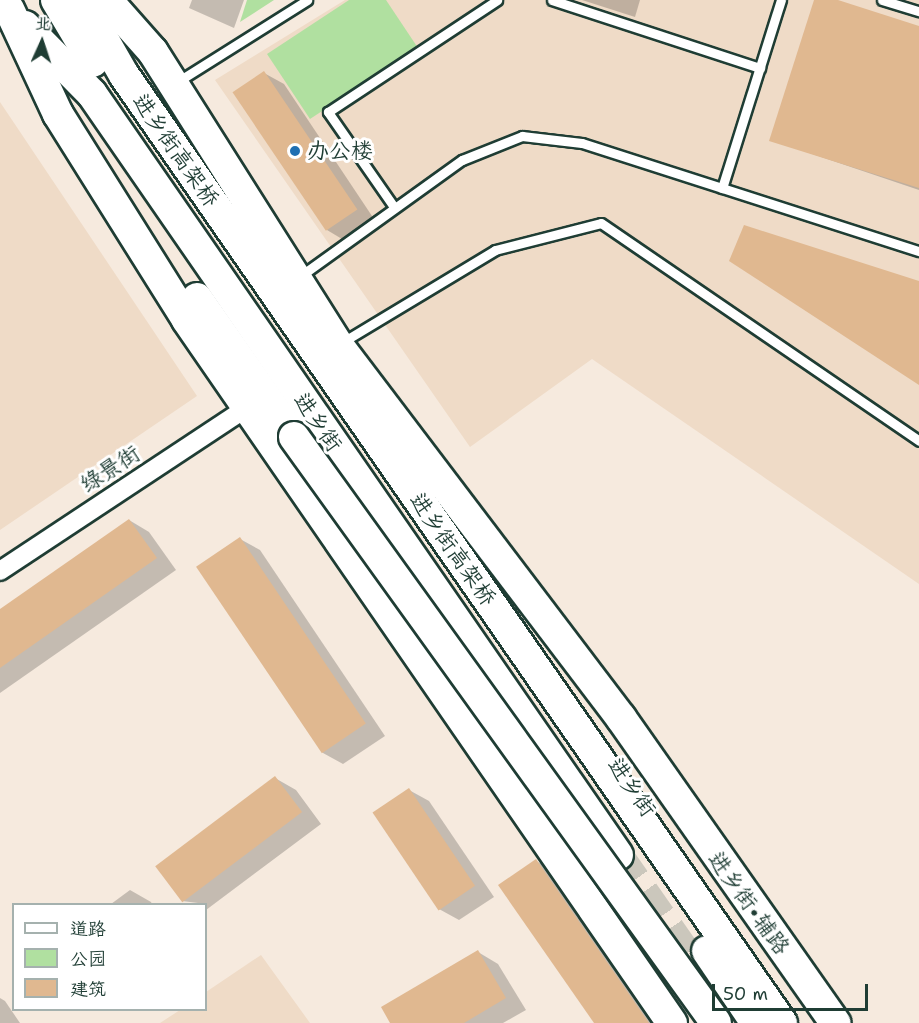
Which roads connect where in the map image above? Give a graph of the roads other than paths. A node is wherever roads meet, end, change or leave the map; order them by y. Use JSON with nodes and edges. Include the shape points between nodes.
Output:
{"nodes":[{"id":1,"x":56,"y":0,"type":"edge"},
{"id":2,"x":81,"y":0,"type":"edge"},
{"id":3,"x":101,"y":0,"type":"edge"},
{"id":4,"x":106,"y":0,"type":"edge"},
{"id":5,"x":307,"y":0,"type":"edge"},
{"id":6,"x":497,"y":0,"type":"edge"},
{"id":7,"x":552,"y":0,"type":"edge"},
{"id":8,"x":782,"y":0,"type":"edge"},
{"id":9,"x":882,"y":0,"type":"edge"},
{"id":10,"x":7,"y":5,"type":"edge"},
{"id":11,"x":919,"y":11,"type":"edge"},
{"id":12,"x":760,"y":68,"type":"junction"},
{"id":13,"x":115,"y":80,"type":"junction"},
{"id":14,"x":173,"y":85,"type":"junction"},
{"id":15,"x":80,"y":146,"type":"junction"},
{"id":16,"x":722,"y":188,"type":"junction"},
{"id":17,"x":394,"y":207,"type":"junction"},
{"id":18,"x":919,"y":251,"type":"edge"},
{"id":19,"x":295,"y":280,"type":"junction"},
{"id":20,"x":338,"y":345,"type":"junction"},
{"id":21,"x":246,"y":408,"type":"junction"},
{"id":22,"x":919,"y":441,"type":"edge"},
{"id":23,"x":0,"y":571,"type":"edge"},
{"id":24,"x":621,"y":718,"type":"junction"},
{"id":25,"x":597,"y":735,"type":"junction"},
{"id":26,"x":554,"y":763,"type":"junction"},
{"id":27,"x":509,"y":792,"type":"junction"},
{"id":28,"x":673,"y":820,"type":"junction"},
{"id":29,"x":618,"y":855,"type":"tunnel mouth"},
{"id":30,"x":672,"y":1023,"type":"edge"},
{"id":31,"x":716,"y":1023,"type":"edge"},
{"id":32,"x":756,"y":1023,"type":"edge"},
{"id":33,"x":782,"y":1023,"type":"edge"},
{"id":34,"x":835,"y":1023,"type":"edge"}],
"edges":[{"from":1,"to":13,"type":"highway"},
{"from":2,"to":13,"type":"highway"},
{"from":3,"to":25,"type":"highway","name":"进乡街","via":[[271,272]]},
{"from":4,"to":14,"type":"highway","via":[[153,52]]},
{"from":5,"to":14,"type":"lane"},
{"from":6,"to":17,"type":"lane","via":[[328,112]]},
{"from":7,"to":12,"type":"lane"},
{"from":8,"to":12,"type":"lane"},
{"from":9,"to":11,"type":"lane"},
{"from":10,"to":15,"type":"highway","via":[[58,114]]},
{"from":10,"to":26,"type":"highway","name":"进乡街","via":[[92,94]]},
{"from":12,"to":16,"type":"lane"},
{"from":13,"to":32,"type":"highway","name":"进乡街高架桥"},
{"from":13,"to":33,"type":"highway","name":"进乡街高架桥"},
{"from":14,"to":19,"type":"highway"},
{"from":15,"to":21,"type":"highway"},
{"from":15,"to":31,"type":"highway","bridge":true,"via":[[185,281]]},
{"from":16,"to":17,"type":"lane","via":[[582,143],[522,136],[462,160]]},
{"from":16,"to":18,"type":"lane"},
{"from":17,"to":19,"type":"lane"},
{"from":19,"to":20,"type":"highway"},
{"from":20,"to":22,"type":"lane","via":[[495,250],[602,223]]},
{"from":20,"to":24,"type":"highway"},
{"from":21,"to":23,"type":"street","name":"绿景街"},
{"from":21,"to":27,"type":"highway"},
{"from":24,"to":25,"type":"highway"},
{"from":24,"to":28,"type":"highway"},
{"from":25,"to":28,"type":"highway","name":"进乡街"},
{"from":26,"to":27,"type":"highway"},
{"from":26,"to":29,"type":"highway","name":"进乡街"},
{"from":27,"to":30,"type":"highway"},
{"from":28,"to":34,"type":"highway","name":"进乡街•辅路"}]}
